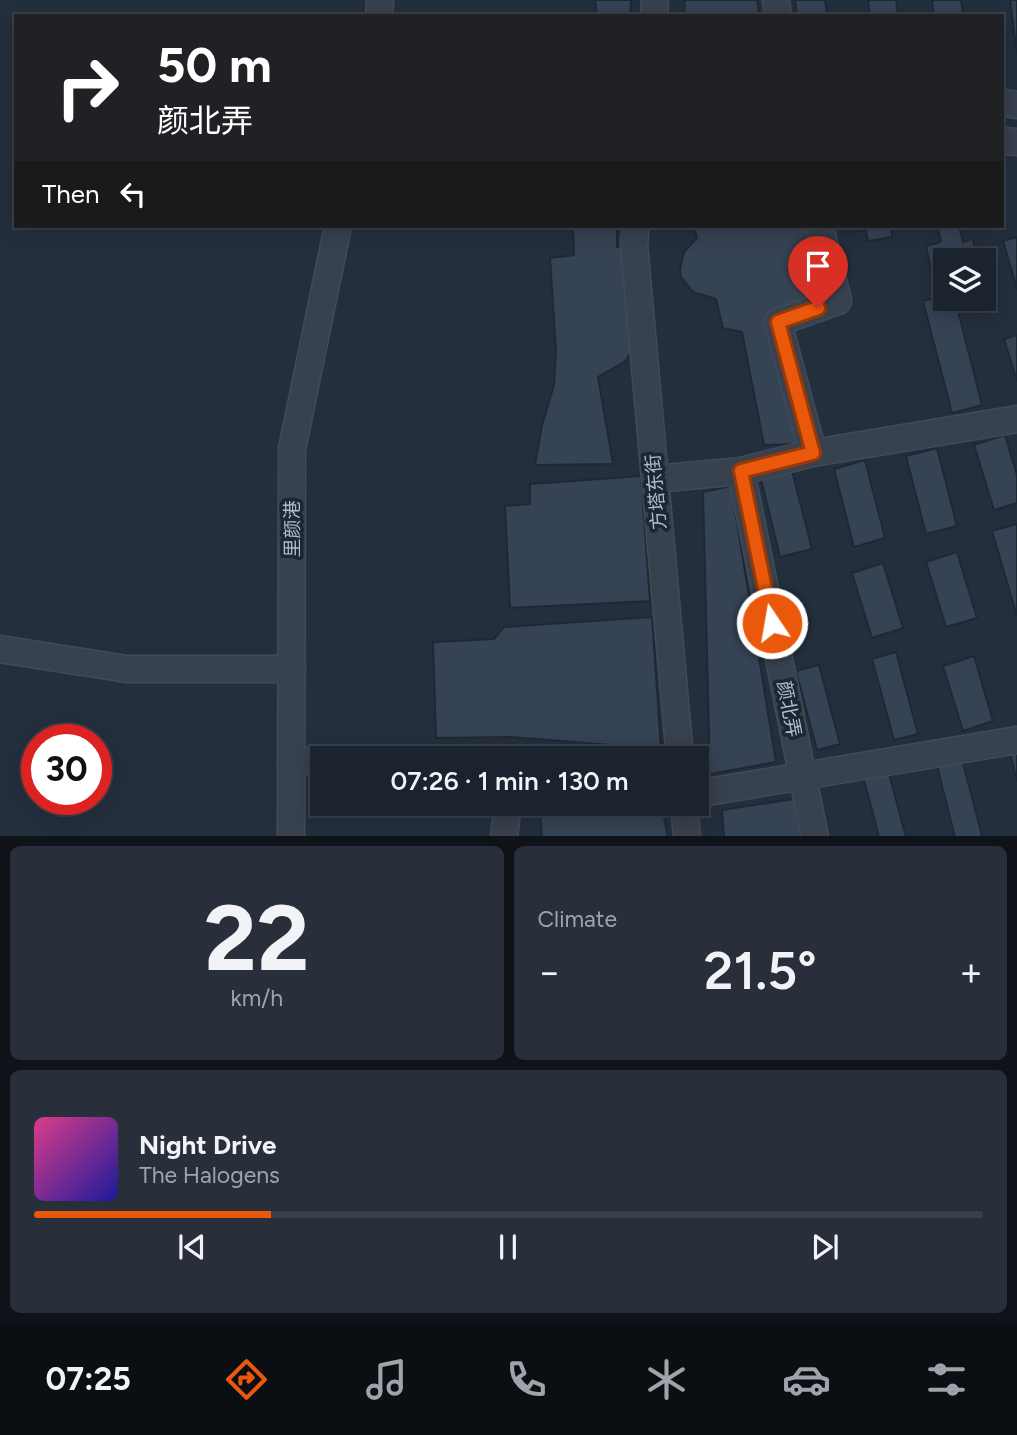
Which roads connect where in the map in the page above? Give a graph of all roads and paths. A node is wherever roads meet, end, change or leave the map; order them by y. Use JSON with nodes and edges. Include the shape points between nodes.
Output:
{"nodes":[{"id":1,"x":338,"y":228,"type":"edge"},
{"id":2,"x":636,"y":228,"type":"edge"},
{"id":3,"x":820,"y":228,"type":"edge"},
{"id":4,"x":1017,"y":419,"type":"edge"},
{"id":5,"x":813,"y":453,"type":"junction"},
{"id":6,"x":741,"y":471,"type":"junction"},
{"id":7,"x":655,"y":479,"type":"junction"},
{"id":8,"x":0,"y":649,"type":"edge"},
{"id":9,"x":292,"y":669,"type":"junction"},
{"id":10,"x":1017,"y":740,"type":"edge"},
{"id":11,"x":679,"y":746,"type":"edge"},
{"id":12,"x":291,"y":761,"type":"junction"},
{"id":13,"x":310,"y":761,"type":"edge"},
{"id":14,"x":802,"y":776,"type":"junction"},
{"id":15,"x":709,"y":792,"type":"edge"},
{"id":16,"x":507,"y":816,"type":"edge"},
{"id":17,"x":685,"y":816,"type":"edge"},
{"id":18,"x":291,"y":836,"type":"edge"},
{"id":19,"x":504,"y":836,"type":"edge"},
{"id":20,"x":687,"y":836,"type":"edge"},
{"id":21,"x":814,"y":836,"type":"edge"}],
"edges":[{"from":1,"to":9,"type":"street","name":"里颜港","via":[[292,449]]},
{"from":2,"to":7,"type":"street","name":"方塔东街"},
{"from":3,"to":5,"type":"street","via":[[838,300],[778,322]]},
{"from":4,"to":5,"type":"street"},
{"from":5,"to":6,"type":"street"},
{"from":6,"to":7,"type":"street"},
{"from":6,"to":14,"type":"street","name":"颜北弄"},
{"from":7,"to":11,"type":"street","name":"方塔东街"},
{"from":8,"to":9,"type":"street","via":[[128,669]]},
{"from":9,"to":12,"type":"street","name":"里颜港"},
{"from":10,"to":14,"type":"street"},
{"from":12,"to":13,"type":"street"},
{"from":12,"to":18,"type":"street","name":"里颜港"},
{"from":14,"to":15,"type":"street"},
{"from":14,"to":21,"type":"street","name":"颜北弄"},
{"from":16,"to":19,"type":"street"},
{"from":17,"to":20,"type":"street"}]}
